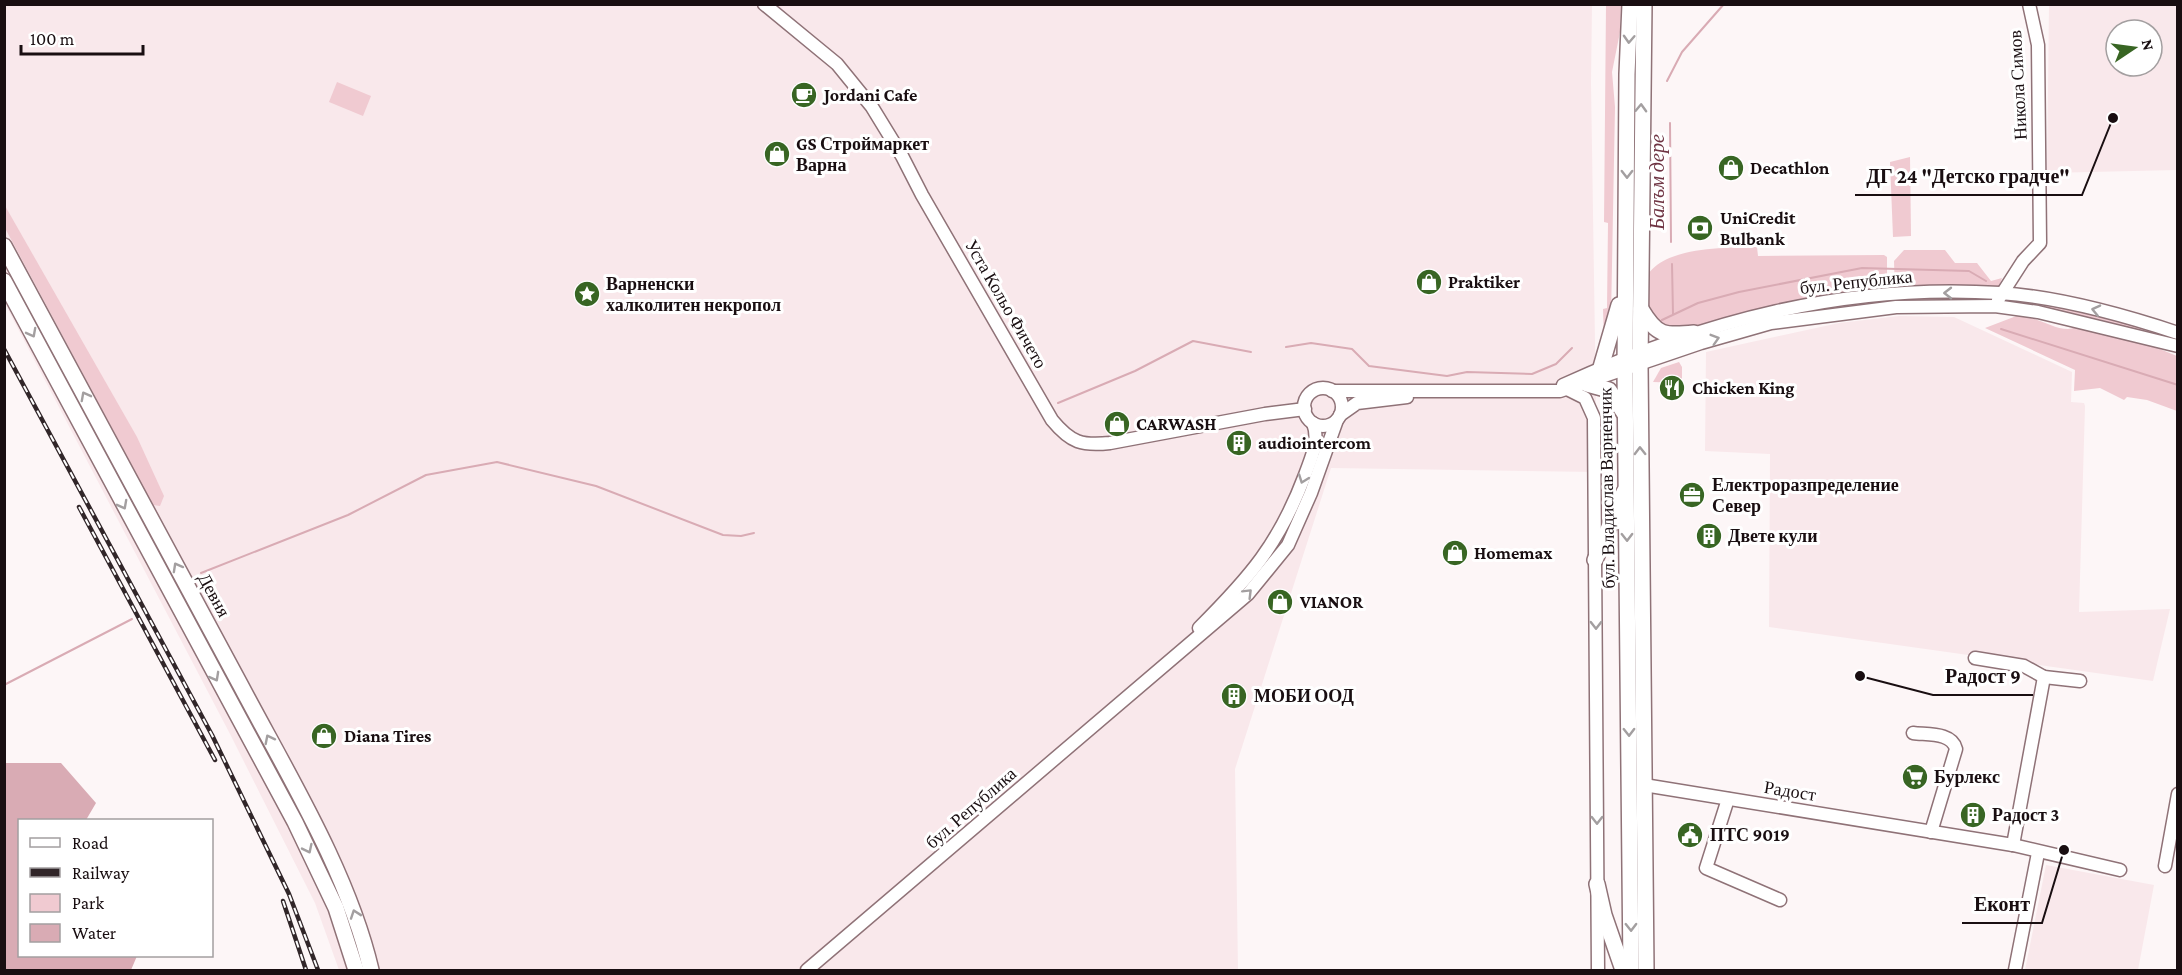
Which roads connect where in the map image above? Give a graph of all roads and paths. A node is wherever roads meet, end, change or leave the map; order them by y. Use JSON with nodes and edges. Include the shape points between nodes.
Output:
{"nodes":[{"id":1,"x":765,"y":4,"type":"edge"},
{"id":2,"x":1630,"y":4,"type":"edge"},
{"id":3,"x":1644,"y":4,"type":"edge"},
{"id":4,"x":2030,"y":4,"type":"edge"},
{"id":5,"x":4,"y":246,"type":"edge"},
{"id":6,"x":1626,"y":270,"type":"junction"},
{"id":7,"x":4,"y":281,"type":"edge"},
{"id":8,"x":2000,"y":293,"type":"junction"},
{"id":9,"x":1995,"y":306,"type":"junction"},
{"id":10,"x":1641,"y":309,"type":"junction"},
{"id":11,"x":1694,"y":333,"type":"junction"},
{"id":12,"x":2178,"y":333,"type":"edge"},
{"id":13,"x":2178,"y":346,"type":"edge"},
{"id":14,"x":1632,"y":361,"type":"junction"},
{"id":15,"x":1601,"y":367,"type":"junction"},
{"id":16,"x":1587,"y":384,"type":"junction"},
{"id":17,"x":1569,"y":390,"type":"junction"},
{"id":18,"x":1332,"y":391,"type":"junction"},
{"id":19,"x":1548,"y":391,"type":"junction"},
{"id":20,"x":1431,"y":393,"type":"junction"},
{"id":21,"x":1305,"y":409,"type":"junction"},
{"id":22,"x":1625,"y":416,"type":"junction"},
{"id":23,"x":1339,"y":418,"type":"junction"},
{"id":24,"x":1313,"y":423,"type":"junction"},
{"id":25,"x":1626,"y":486,"type":"junction"},
{"id":26,"x":1596,"y":561,"type":"junction"},
{"id":27,"x":1975,"y":658,"type":"dead end"},
{"id":28,"x":1156,"y":672,"type":"junction"},
{"id":29,"x":2044,"y":677,"type":"junction"},
{"id":30,"x":2080,"y":681,"type":"dead end"},
{"id":31,"x":1913,"y":733,"type":"dead end"},
{"id":32,"x":1644,"y":785,"type":"junction"},
{"id":33,"x":2178,"y":794,"type":"edge"},
{"id":34,"x":1728,"y":799,"type":"junction"},
{"id":35,"x":1931,"y":832,"type":"junction"},
{"id":36,"x":2013,"y":845,"type":"junction"},
{"id":37,"x":2038,"y":853,"type":"junction"},
{"id":38,"x":2165,"y":866,"type":"dead end"},
{"id":39,"x":2120,"y":870,"type":"dead end"},
{"id":40,"x":1597,"y":884,"type":"junction"},
{"id":41,"x":1780,"y":900,"type":"dead end"},
{"id":42,"x":356,"y":970,"type":"edge"},
{"id":43,"x":371,"y":970,"type":"edge"},
{"id":44,"x":807,"y":970,"type":"edge"},
{"id":45,"x":1598,"y":970,"type":"edge"},
{"id":46,"x":1623,"y":970,"type":"edge"},
{"id":47,"x":1631,"y":970,"type":"edge"},
{"id":48,"x":1646,"y":970,"type":"edge"},
{"id":49,"x":2015,"y":970,"type":"edge"}],
"edges":[{"from":1,"to":21,"type":"street","name":"Уста Кольо Фичето","via":[[837,64],[872,107],[1052,420],[1068,436],[1086,445],[1110,443]]},
{"from":2,"to":6,"type":"main road","name":"бул. Владислав Варненчик","one_way":true},
{"from":10,"to":3,"type":"main road","name":"бул. Владислав Варненчик","one_way":true},
{"from":4,"to":8,"type":"street","name":"Никола Симов","via":[[2038,45],[2040,243]]},
{"from":43,"to":5,"type":"main road","name":"Девня","one_way":true,"via":[[351,903],[328,854]]},
{"from":6,"to":14,"type":"main road","name":"бул. Владислав Варненчик"},
{"from":6,"to":15,"type":"main road","via":[[1614,329]]},
{"from":7,"to":42,"type":"main road","name":"Девня","one_way":true,"via":[[295,822],[336,908]]},
{"from":8,"to":9,"type":"street","name":"Никола Симов"},
{"from":8,"to":11,"type":"street","name":"бул. Република","one_way":true,"via":[[1895,294],[1824,301],[1750,315]]},
{"from":12,"to":8,"type":"street","name":"бул. Република","one_way":true,"via":[[2073,304]]},
{"from":9,"to":13,"type":"street","name":"бул. Република","via":[[2068,318]]},
{"from":14,"to":9,"type":"street","name":"бул. Република","one_way":true,"via":[[1771,323],[1896,307]]},
{"from":10,"to":11,"type":"main road","via":[[1651,327],[1662,334]]},
{"from":10,"to":14,"type":"main road","name":"бул. Владислав Варненчик"},
{"from":11,"to":14,"type":"street","name":"бул. Република"},
{"from":14,"to":15,"type":"street","name":"бул. Република"},
{"from":14,"to":16,"type":"street","name":"бул. Република"},
{"from":14,"to":22,"type":"main road","name":"бул. Владислав Варненчик"},
{"from":32,"to":14,"type":"main road","name":"бул. Владислав Варненчик","one_way":true},
{"from":15,"to":19,"type":"street","name":"бул. Република"},
{"from":16,"to":17,"type":"street","name":"бул. Република"},
{"from":16,"to":22,"type":"main road","via":[[1609,390]]},
{"from":17,"to":19,"type":"street","name":"бул. Република"},
{"from":17,"to":26,"type":"street","via":[[1586,399],[1594,418]]},
{"from":18,"to":20,"type":"street","name":"бул. Република"},
{"from":18,"to":21,"type":"street","name":"бул. Република","via":[[1316,390],[1307,398]]},
{"from":18,"to":23,"type":"street","via":[[1341,401]]},
{"from":19,"to":20,"type":"street","name":"бул. Република"},
{"from":20,"to":23,"type":"street","name":"бул. Република","via":[[1357,403]]},
{"from":21,"to":24,"type":"street","name":"бул. Република"},
{"from":22,"to":25,"type":"main road","name":"бул. Владислав Варненчик"},
{"from":23,"to":24,"type":"street","name":"бул. Република","via":[[1323,426]]},
{"from":28,"to":23,"type":"street","name":"бул. Република","one_way":true,"via":[[1226,615],[1280,556],[1303,512]]},
{"from":24,"to":28,"type":"street","name":"бул. Република","one_way":true,"via":[[1315,447],[1272,547]]},
{"from":25,"to":26,"type":"main road"},
{"from":25,"to":47,"type":"main road","name":"бул. Владислав Варненчик","one_way":true},
{"from":26,"to":40,"type":"street","one_way":true},
{"from":27,"to":29,"type":"street","via":[[2024,666]]},
{"from":28,"to":44,"type":"street","name":"бул. Република"},
{"from":29,"to":30,"type":"street"},
{"from":29,"to":36,"type":"street"},
{"from":31,"to":35,"type":"street","via":[[1950,738],[1956,748]]},
{"from":32,"to":34,"type":"street","name":"Радост"},
{"from":32,"to":48,"type":"main road","name":"бул. Владислав Варненчик"},
{"from":33,"to":38,"type":"street"},
{"from":34,"to":35,"type":"street","name":"Радост"},
{"from":34,"to":41,"type":"street","via":[[1706,868]]},
{"from":35,"to":36,"type":"street","name":"Радост"},
{"from":36,"to":37,"type":"street","name":"Радост"},
{"from":37,"to":39,"type":"street","name":"Радост"},
{"from":37,"to":49,"type":"street"},
{"from":40,"to":45,"type":"street"},
{"from":40,"to":46,"type":"main road"}]}
